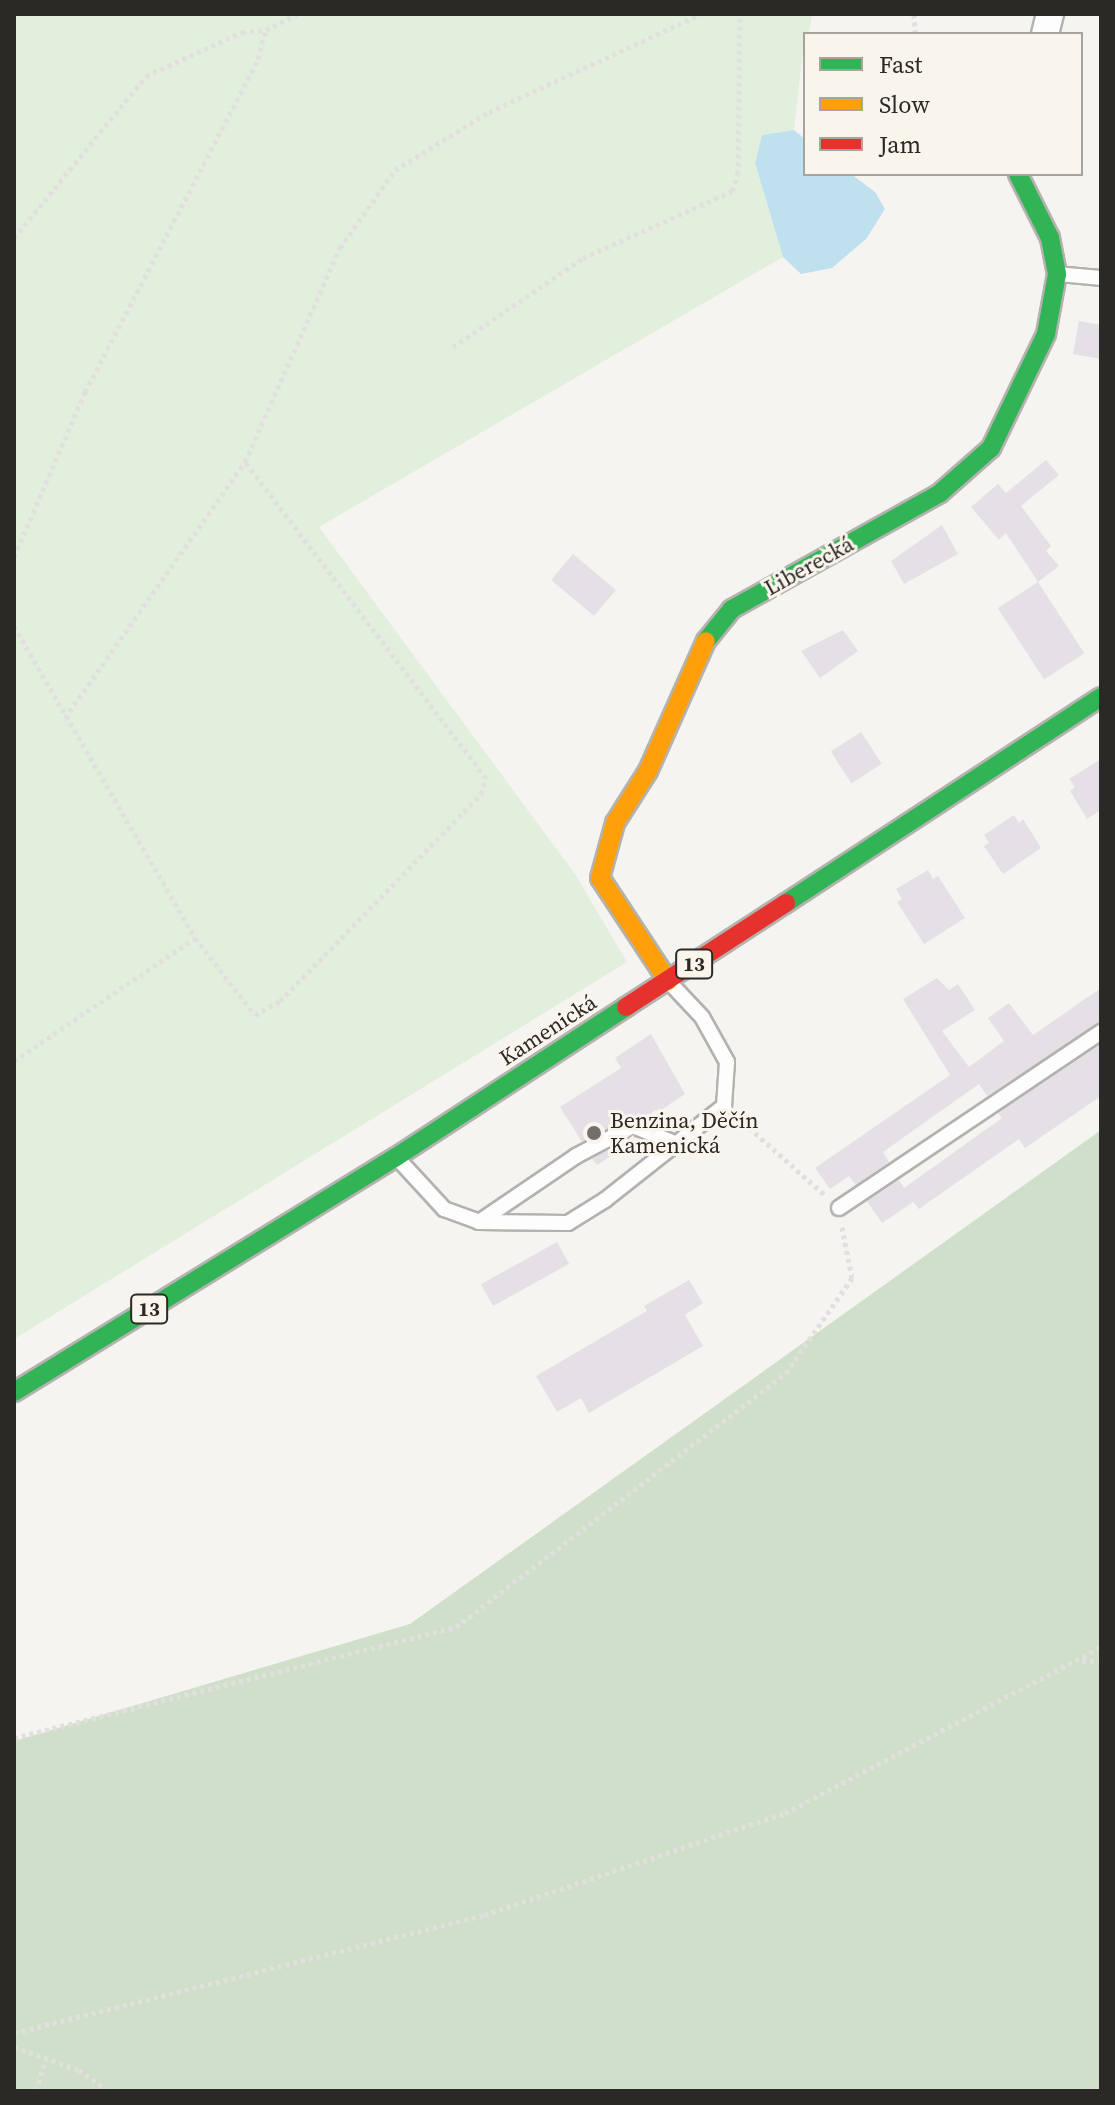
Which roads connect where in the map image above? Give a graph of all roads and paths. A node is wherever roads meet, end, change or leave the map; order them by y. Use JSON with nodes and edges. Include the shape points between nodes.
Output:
{"nodes":[{"id":1,"x":297,"y":14,"type":"edge"},
{"id":2,"x":701,"y":14,"type":"edge"},
{"id":3,"x":740,"y":14,"type":"edge"},
{"id":4,"x":266,"y":30,"type":"junction"},
{"id":5,"x":1019,"y":176,"type":"edge"},
{"id":6,"x":14,"y":238,"type":"edge"},
{"id":7,"x":1057,"y":274,"type":"junction"},
{"id":8,"x":1101,"y":278,"type":"edge"},
{"id":9,"x":453,"y":347,"type":"dead end"},
{"id":10,"x":245,"y":462,"type":"junction"},
{"id":11,"x":14,"y":557,"type":"edge"},
{"id":12,"x":14,"y":626,"type":"edge"},
{"id":13,"x":1101,"y":698,"type":"edge"},
{"id":14,"x":65,"y":718,"type":"junction"},
{"id":15,"x":195,"y":938,"type":"junction"},
{"id":16,"x":668,"y":981,"type":"junction"},
{"id":17,"x":1101,"y":1032,"type":"edge"},
{"id":18,"x":14,"y":1061,"type":"edge"},
{"id":19,"x":724,"y":1106,"type":"junction"},
{"id":20,"x":677,"y":1144,"type":"junction"},
{"id":21,"x":396,"y":1157,"type":"junction"},
{"id":22,"x":839,"y":1208,"type":"junction"},
{"id":23,"x":479,"y":1222,"type":"junction"},
{"id":24,"x":14,"y":1392,"type":"edge"},
{"id":25,"x":1101,"y":1647,"type":"edge"},
{"id":26,"x":1081,"y":1661,"type":"junction"},
{"id":27,"x":1101,"y":1661,"type":"edge"},
{"id":28,"x":14,"y":1738,"type":"edge"},
{"id":29,"x":14,"y":2033,"type":"edge"},
{"id":30,"x":14,"y":2047,"type":"edge"},
{"id":31,"x":46,"y":2059,"type":"junction"},
{"id":32,"x":36,"y":2091,"type":"edge"},
{"id":33,"x":108,"y":2091,"type":"edge"}],
"edges":[{"from":1,"to":4,"type":"path"},
{"from":2,"to":10,"type":"path","via":[[489,112],[395,170],[340,248]]},
{"from":3,"to":9,"type":"path","via":[[738,174],[732,191],[583,258]]},
{"from":4,"to":6,"type":"path","via":[[242,32],[146,76]]},
{"from":4,"to":11,"type":"path","via":[[258,59],[85,392]]},
{"from":5,"to":7,"type":"main road","name":"Liberecká","via":[[1050,238]]},
{"from":7,"to":8,"type":"lane"},
{"from":7,"to":16,"type":"main road","name":"Liberecká","via":[[1046,334],[991,448],[940,493],[732,609],[697,653],[648,771],[615,823],[600,878]]},
{"from":10,"to":14,"type":"path"},
{"from":10,"to":15,"type":"path","via":[[486,778],[481,794],[280,1001],[255,1015]]},
{"from":12,"to":14,"type":"path"},
{"from":13,"to":16,"type":"main road","name":"Kamenická","number":"13"},
{"from":14,"to":15,"type":"path"},
{"from":15,"to":18,"type":"path"},
{"from":16,"to":19,"type":"lane","via":[[702,1017],[727,1062]]},
{"from":16,"to":21,"type":"main road","name":"Kamenická","number":"13"},
{"from":17,"to":22,"type":"lane"},
{"from":19,"to":20,"type":"lane"},
{"from":19,"to":22,"type":"path"},
{"from":20,"to":23,"type":"lane","via":[[568,1223]]},
{"from":20,"to":23,"type":"lane","via":[[633,1126],[576,1156]]},
{"from":21,"to":23,"type":"lane","via":[[444,1209]]},
{"from":21,"to":24,"type":"main road","name":"Kamenická","number":"13"},
{"from":22,"to":28,"type":"path","via":[[852,1278],[786,1373],[456,1627]]},
{"from":25,"to":26,"type":"path"},
{"from":26,"to":27,"type":"path"},
{"from":26,"to":29,"type":"path","via":[[785,1813],[484,1915]]},
{"from":30,"to":31,"type":"path"},
{"from":31,"to":32,"type":"path"},
{"from":31,"to":33,"type":"path","via":[[79,2070]]}]}
